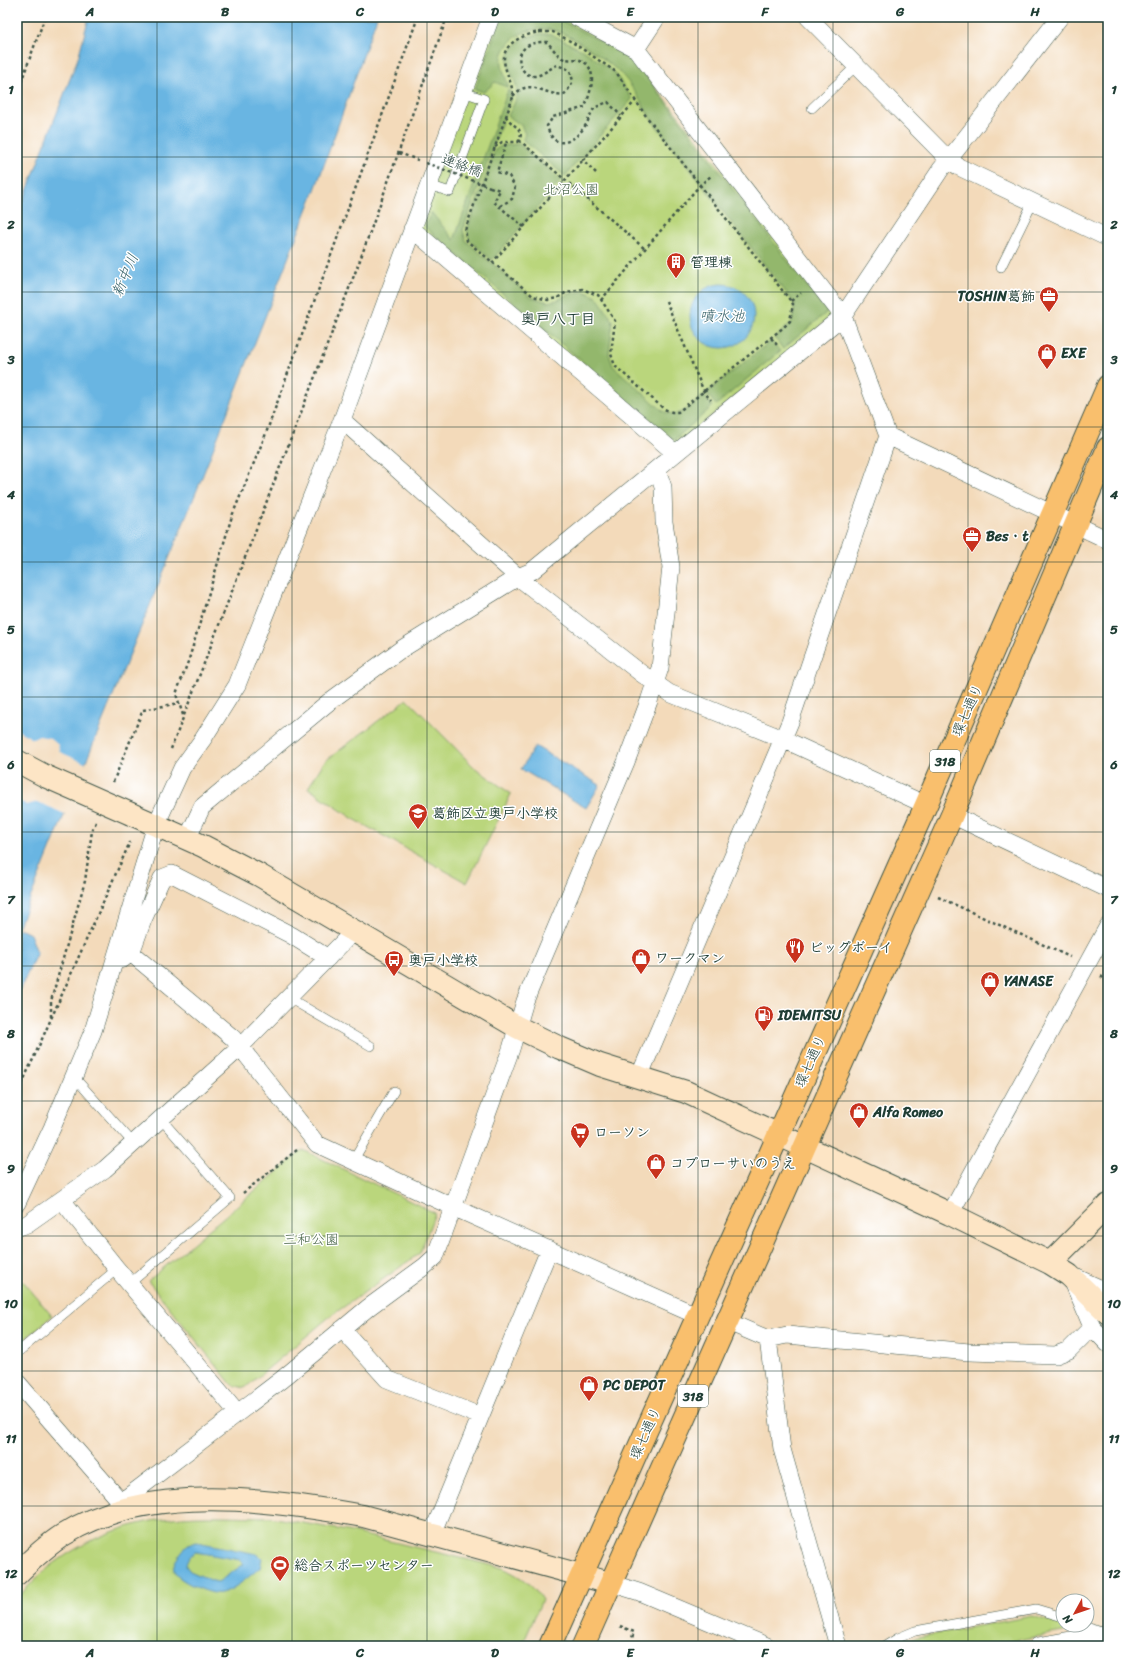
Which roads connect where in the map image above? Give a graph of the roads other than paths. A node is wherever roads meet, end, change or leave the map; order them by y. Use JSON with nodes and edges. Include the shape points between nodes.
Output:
{"nodes":[{"id":1,"x":491,"y":17,"type":"edge"},
{"id":2,"x":576,"y":17,"type":"edge"},
{"id":3,"x":657,"y":17,"type":"edge"},
{"id":4,"x":808,"y":17,"type":"edge"},
{"id":5,"x":1060,"y":17,"type":"edge"},
{"id":6,"x":636,"y":49,"type":"junction"},
{"id":7,"x":856,"y":66,"type":"junction"},
{"id":8,"x":812,"y":108,"type":"dead end"},
{"id":9,"x":948,"y":159,"type":"junction"},
{"id":10,"x":1033,"y":202,"type":"junction"},
{"id":11,"x":412,"y":229,"type":"junction"},
{"id":12,"x":1108,"y":238,"type":"edge"},
{"id":13,"x":1001,"y":267,"type":"dead end"},
{"id":14,"x":843,"y":316,"type":"junction"},
{"id":15,"x":1108,"y":386,"type":"edge"},
{"id":16,"x":342,"y":420,"type":"junction"},
{"id":17,"x":888,"y":436,"type":"junction"},
{"id":18,"x":1108,"y":448,"type":"edge"},
{"id":19,"x":675,"y":453,"type":"junction"},
{"id":20,"x":657,"y":469,"type":"junction"},
{"id":21,"x":1053,"y":514,"type":"junction"},
{"id":22,"x":1075,"y":524,"type":"junction"},
{"id":23,"x":1108,"y":540,"type":"edge"},
{"id":24,"x":518,"y":577,"type":"junction"},
{"id":25,"x":656,"y":683,"type":"junction"},
{"id":26,"x":783,"y":739,"type":"junction"},
{"id":27,"x":17,"y":761,"type":"edge"},
{"id":28,"x":926,"y":805,"type":"junction"},
{"id":29,"x":952,"y":815,"type":"junction"},
{"id":30,"x":142,"y":819,"type":"junction"},
{"id":31,"x":187,"y":839,"type":"junction"},
{"id":32,"x":1108,"y":889,"type":"edge"},
{"id":33,"x":1108,"y":926,"type":"edge"},
{"id":34,"x":354,"y":930,"type":"junction"},
{"id":35,"x":131,"y":952,"type":"junction"},
{"id":36,"x":328,"y":958,"type":"junction"},
{"id":37,"x":115,"y":961,"type":"junction"},
{"id":38,"x":289,"y":998,"type":"junction"},
{"id":39,"x":517,"y":1027,"type":"junction"},
{"id":40,"x":371,"y":1046,"type":"dead end"},
{"id":41,"x":240,"y":1047,"type":"junction"},
{"id":42,"x":74,"y":1077,"type":"junction"},
{"id":43,"x":639,"y":1077,"type":"junction"},
{"id":44,"x":394,"y":1091,"type":"dead end"},
{"id":45,"x":161,"y":1119,"type":"junction"},
{"id":46,"x":777,"y":1134,"type":"junction"},
{"id":47,"x":134,"y":1144,"type":"junction"},
{"id":48,"x":804,"y":1147,"type":"junction"},
{"id":49,"x":353,"y":1161,"type":"junction"},
{"id":50,"x":62,"y":1200,"type":"junction"},
{"id":51,"x":17,"y":1203,"type":"edge"},
{"id":52,"x":1108,"y":1205,"type":"edge"},
{"id":53,"x":453,"y":1207,"type":"junction"},
{"id":54,"x":950,"y":1214,"type":"junction"},
{"id":55,"x":17,"y":1228,"type":"edge"},
{"id":56,"x":549,"y":1250,"type":"junction"},
{"id":57,"x":1050,"y":1263,"type":"junction"},
{"id":58,"x":117,"y":1269,"type":"junction"},
{"id":59,"x":1069,"y":1275,"type":"junction"},
{"id":60,"x":129,"y":1284,"type":"junction"},
{"id":61,"x":1108,"y":1292,"type":"edge"},
{"id":62,"x":698,"y":1316,"type":"junction"},
{"id":63,"x":1100,"y":1320,"type":"edge"},
{"id":64,"x":726,"y":1321,"type":"junction"},
{"id":65,"x":342,"y":1329,"type":"junction"},
{"id":66,"x":768,"y":1339,"type":"junction"},
{"id":67,"x":1108,"y":1344,"type":"edge"},
{"id":68,"x":17,"y":1353,"type":"edge"},
{"id":69,"x":17,"y":1382,"type":"edge"},
{"id":70,"x":237,"y":1412,"type":"junction"},
{"id":71,"x":480,"y":1416,"type":"junction"},
{"id":72,"x":123,"y":1506,"type":"junction"},
{"id":73,"x":432,"y":1534,"type":"junction"},
{"id":74,"x":17,"y":1574,"type":"edge"},
{"id":75,"x":582,"y":1575,"type":"junction"},
{"id":76,"x":610,"y":1583,"type":"junction"},
{"id":77,"x":1055,"y":1615,"type":"edge"},
{"id":78,"x":1095,"y":1629,"type":"edge"},
{"id":79,"x":1106,"y":1633,"type":"edge"},
{"id":80,"x":550,"y":1646,"type":"edge"},
{"id":81,"x":583,"y":1646,"type":"edge"},
{"id":82,"x":767,"y":1646,"type":"edge"},
{"id":83,"x":838,"y":1646,"type":"edge"},
{"id":84,"x":885,"y":1646,"type":"edge"},
{"id":85,"x":1038,"y":1646,"type":"edge"}],
"edges":[{"from":1,"to":11,"type":"street"},
{"from":2,"to":6,"type":"street"},
{"from":3,"to":6,"type":"street"},
{"from":4,"to":7,"type":"street"},
{"from":5,"to":9,"type":"street"},
{"from":6,"to":14,"type":"street"},
{"from":7,"to":8,"type":"lane"},
{"from":7,"to":9,"type":"street"},
{"from":9,"to":10,"type":"street","via":[[959,167]]},
{"from":9,"to":14,"type":"street"},
{"from":10,"to":12,"type":"street"},
{"from":10,"to":13,"type":"lane"},
{"from":11,"to":16,"type":"street"},
{"from":11,"to":19,"type":"street"},
{"from":14,"to":17,"type":"street"},
{"from":14,"to":19,"type":"street"},
{"from":15,"to":21,"type":"main road","name":"環七通り","number":"318"},
{"from":16,"to":24,"type":"street"},
{"from":16,"to":30,"type":"street","via":[[237,685],[203,739]]},
{"from":17,"to":21,"type":"street"},
{"from":17,"to":26,"type":"street"},
{"from":18,"to":22,"type":"main road","name":"環七通り","number":"318"},
{"from":19,"to":20,"type":"street"},
{"from":20,"to":24,"type":"street","via":[[532,571]]},
{"from":20,"to":25,"type":"street","via":[[664,487],[664,522],[672,567]]},
{"from":21,"to":22,"type":"street"},
{"from":21,"to":28,"type":"main road","name":"環七通り","number":"318"},
{"from":22,"to":23,"type":"street"},
{"from":22,"to":29,"type":"main road","name":"環七通り","number":"318"},
{"from":24,"to":25,"type":"street"},
{"from":24,"to":31,"type":"street","via":[[400,650],[330,701],[202,807]]},
{"from":25,"to":26,"type":"street","via":[[669,693]]},
{"from":25,"to":39,"type":"street","via":[[525,1001]]},
{"from":26,"to":28,"type":"street"},
{"from":26,"to":43,"type":"street"},
{"from":27,"to":30,"type":"street","bridge":true},
{"from":28,"to":46,"type":"main road","name":"環七通り","number":"318"},
{"from":29,"to":32,"type":"street"},
{"from":29,"to":48,"type":"main road","name":"環七通り","number":"318"},
{"from":30,"to":31,"type":"street"},
{"from":30,"to":37,"type":"street"},
{"from":31,"to":34,"type":"street","via":[[259,875]]},
{"from":33,"to":54,"type":"street"},
{"from":34,"to":36,"type":"street"},
{"from":34,"to":39,"type":"street"},
{"from":35,"to":36,"type":"street","via":[[162,878],[172,874],[284,931]]},
{"from":35,"to":37,"type":"street","via":[[123,959]]},
{"from":35,"to":41,"type":"street","via":[[233,1038]]},
{"from":36,"to":38,"type":"street"},
{"from":37,"to":42,"type":"street","via":[[93,1031]]},
{"from":38,"to":40,"type":"lane"},
{"from":38,"to":41,"type":"street"},
{"from":39,"to":43,"type":"street","via":[[600,1065]]},
{"from":39,"to":53,"type":"street"},
{"from":41,"to":45,"type":"street"},
{"from":41,"to":49,"type":"street","via":[[311,1139]]},
{"from":42,"to":47,"type":"lane"},
{"from":42,"to":51,"type":"street"},
{"from":43,"to":46,"type":"street","via":[[686,1092]]},
{"from":44,"to":49,"type":"lane"},
{"from":45,"to":47,"type":"street"},
{"from":45,"to":60,"type":"lane","via":[[230,1198]]},
{"from":46,"to":48,"type":"street"},
{"from":46,"to":62,"type":"main road","name":"環七通り","number":"318"},
{"from":47,"to":50,"type":"street"},
{"from":48,"to":54,"type":"street"},
{"from":48,"to":64,"type":"main road","name":"環七通り","number":"318"},
{"from":49,"to":53,"type":"street"},
{"from":50,"to":55,"type":"street"},
{"from":50,"to":58,"type":"street"},
{"from":52,"to":57,"type":"street"},
{"from":53,"to":56,"type":"street"},
{"from":53,"to":65,"type":"street","via":[[435,1257]]},
{"from":54,"to":57,"type":"street"},
{"from":56,"to":62,"type":"street"},
{"from":56,"to":71,"type":"street"},
{"from":57,"to":59,"type":"street"},
{"from":58,"to":60,"type":"street"},
{"from":58,"to":68,"type":"lane"},
{"from":59,"to":61,"type":"street"},
{"from":59,"to":63,"type":"street"},
{"from":60,"to":70,"type":"street"},
{"from":62,"to":75,"type":"main road","name":"環七通り","number":"318"},
{"from":63,"to":66,"type":"street","via":[[1069,1350],[1056,1355],[969,1352],[786,1335]]},
{"from":63,"to":67,"type":"street"},
{"from":64,"to":66,"type":"street"},
{"from":64,"to":76,"type":"main road","name":"環七通り","number":"318"},
{"from":65,"to":70,"type":"street"},
{"from":65,"to":71,"type":"street","via":[[388,1379]]},
{"from":66,"to":83,"type":"street","via":[[782,1449]]},
{"from":69,"to":72,"type":"street"},
{"from":70,"to":72,"type":"street"},
{"from":71,"to":73,"type":"street"},
{"from":72,"to":73,"type":"street","via":[[175,1501],[228,1500],[274,1504],[363,1516]]},
{"from":72,"to":74,"type":"street","via":[[64,1535]]},
{"from":73,"to":75,"type":"street"},
{"from":75,"to":76,"type":"street"},
{"from":75,"to":80,"type":"main road","name":"環七通り","number":"318"},
{"from":76,"to":81,"type":"main road","name":"環七通り","number":"318"},
{"from":76,"to":82,"type":"street","via":[[639,1592]]},
{"from":77,"to":84,"type":"lane","via":[[1036,1609],[915,1631]]},
{"from":78,"to":79,"type":"lane"},
{"from":79,"to":85,"type":"street"}]}
